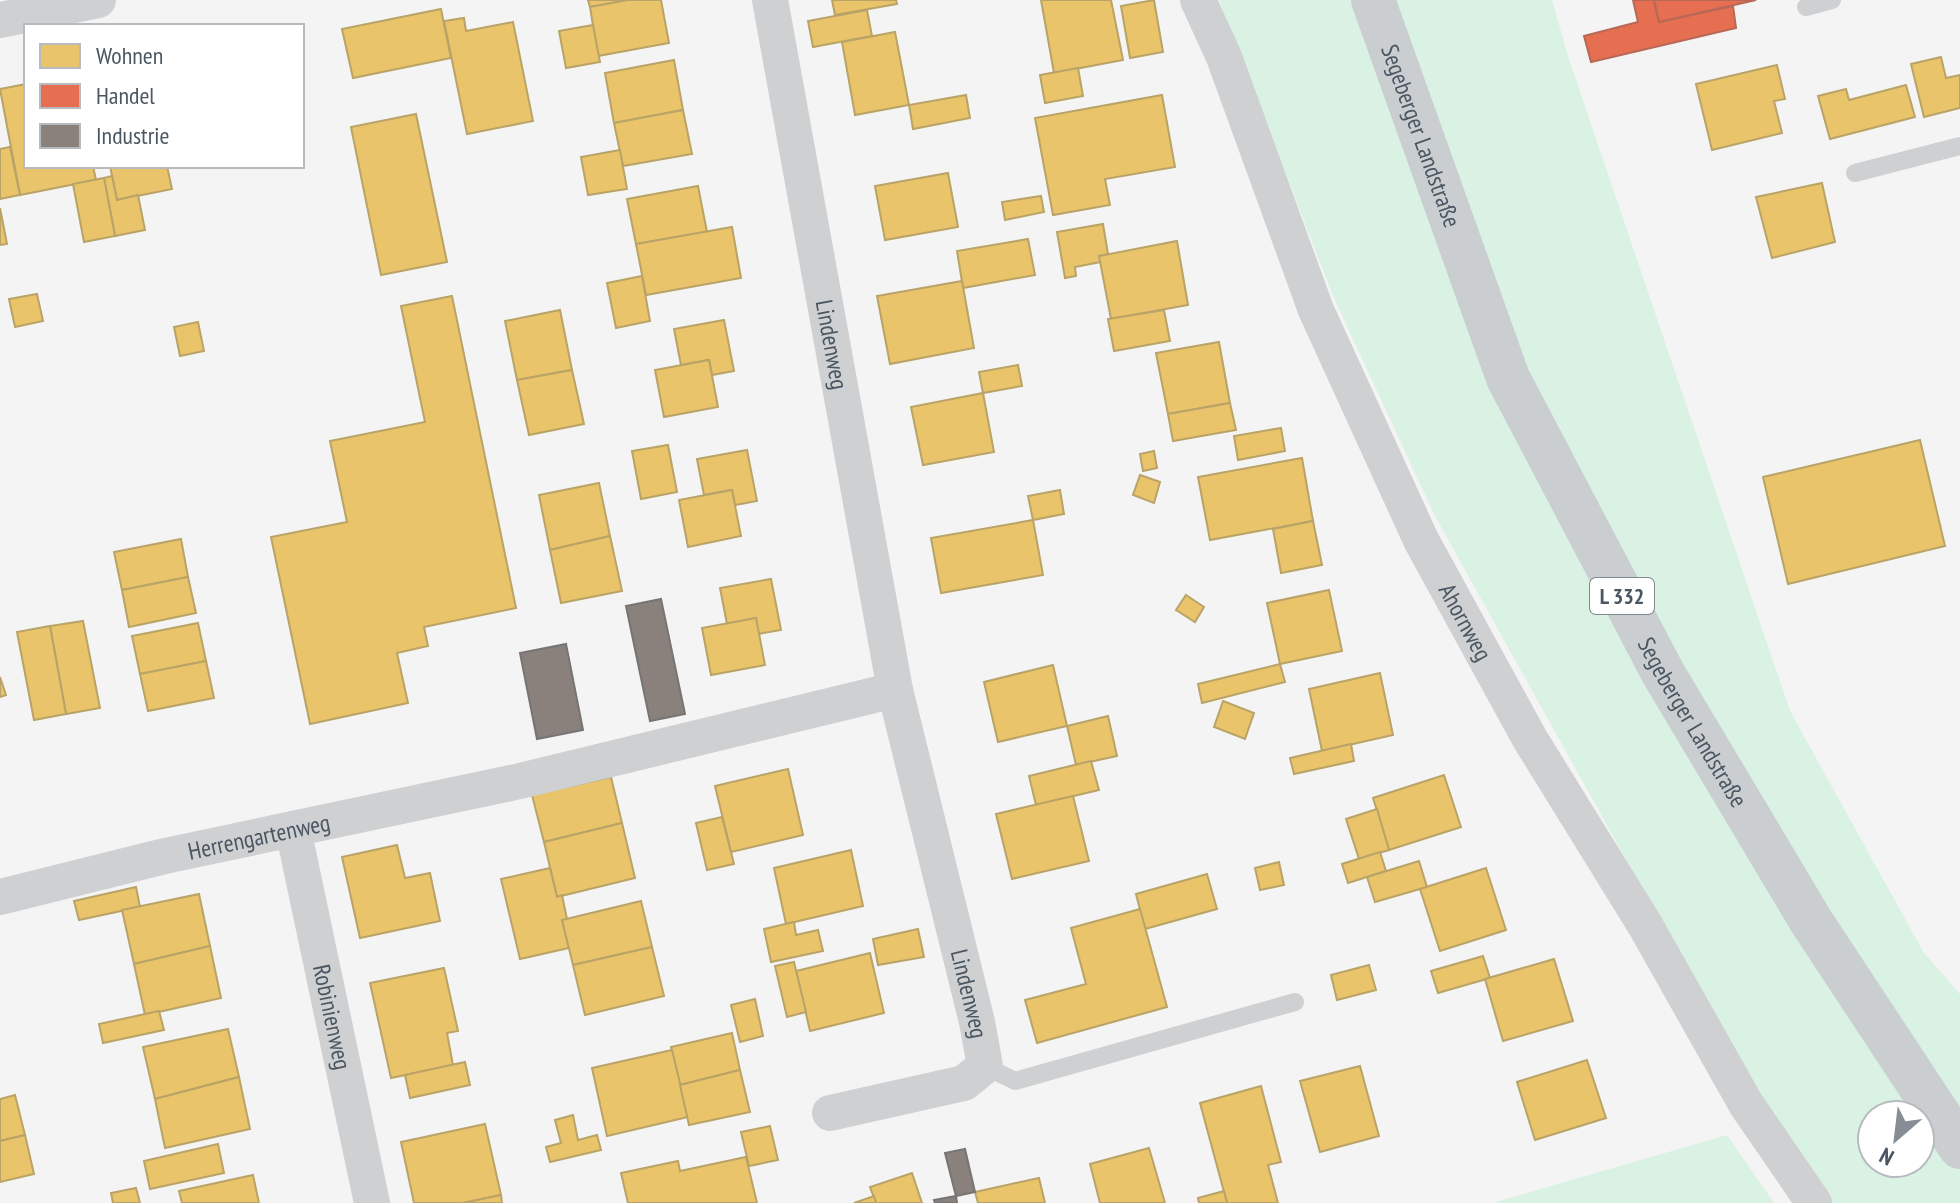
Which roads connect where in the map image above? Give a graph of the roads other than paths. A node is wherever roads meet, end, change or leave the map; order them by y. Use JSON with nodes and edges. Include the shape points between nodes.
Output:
{"nodes":[{"id":1,"x":98,"y":0,"type":"edge"},
{"id":2,"x":770,"y":0,"type":"edge"},
{"id":3,"x":1198,"y":0,"type":"edge"},
{"id":4,"x":1373,"y":0,"type":"edge"},
{"id":5,"x":1832,"y":0,"type":"edge"},
{"id":6,"x":1806,"y":7,"type":"dead end"},
{"id":7,"x":0,"y":20,"type":"edge"},
{"id":8,"x":1960,"y":146,"type":"edge"},
{"id":9,"x":1855,"y":173,"type":"dead end"},
{"id":10,"x":895,"y":690,"type":"junction"},
{"id":11,"x":293,"y":829,"type":"junction"},
{"id":12,"x":0,"y":897,"type":"edge"},
{"id":13,"x":1295,"y":1002,"type":"dead end"},
{"id":14,"x":985,"y":1066,"type":"junction"},
{"id":15,"x":830,"y":1113,"type":"dead end"},
{"id":16,"x":1960,"y":1147,"type":"edge"},
{"id":17,"x":372,"y":1203,"type":"edge"},
{"id":18,"x":1814,"y":1203,"type":"edge"}],
"edges":[{"from":1,"to":7,"type":"street"},
{"from":2,"to":10,"type":"street","name":"Lindenweg"},
{"from":3,"to":18,"type":"street","name":"Ahornweg","via":[[1224,57],[1316,310],[1421,540],[1530,739],[1645,925],[1746,1104]]},
{"from":4,"to":16,"type":"main road","name":"Segeberger Landstraße","number":"L 332","via":[[1508,378],[1663,673],[1811,921]]},
{"from":5,"to":6,"type":"lane"},
{"from":8,"to":9,"type":"lane"},
{"from":10,"to":11,"type":"street","name":"Herrengartenweg","via":[[520,781]]},
{"from":10,"to":14,"type":"street","name":"Lindenweg"},
{"from":11,"to":12,"type":"street","name":"Herrengartenweg"},
{"from":11,"to":17,"type":"street","name":"Robinienweg"},
{"from":13,"to":14,"type":"lane","name":"Lindenweg","via":[[1015,1081]]},
{"from":14,"to":15,"type":"street","name":"Lindenweg","via":[[964,1083]]}]}
